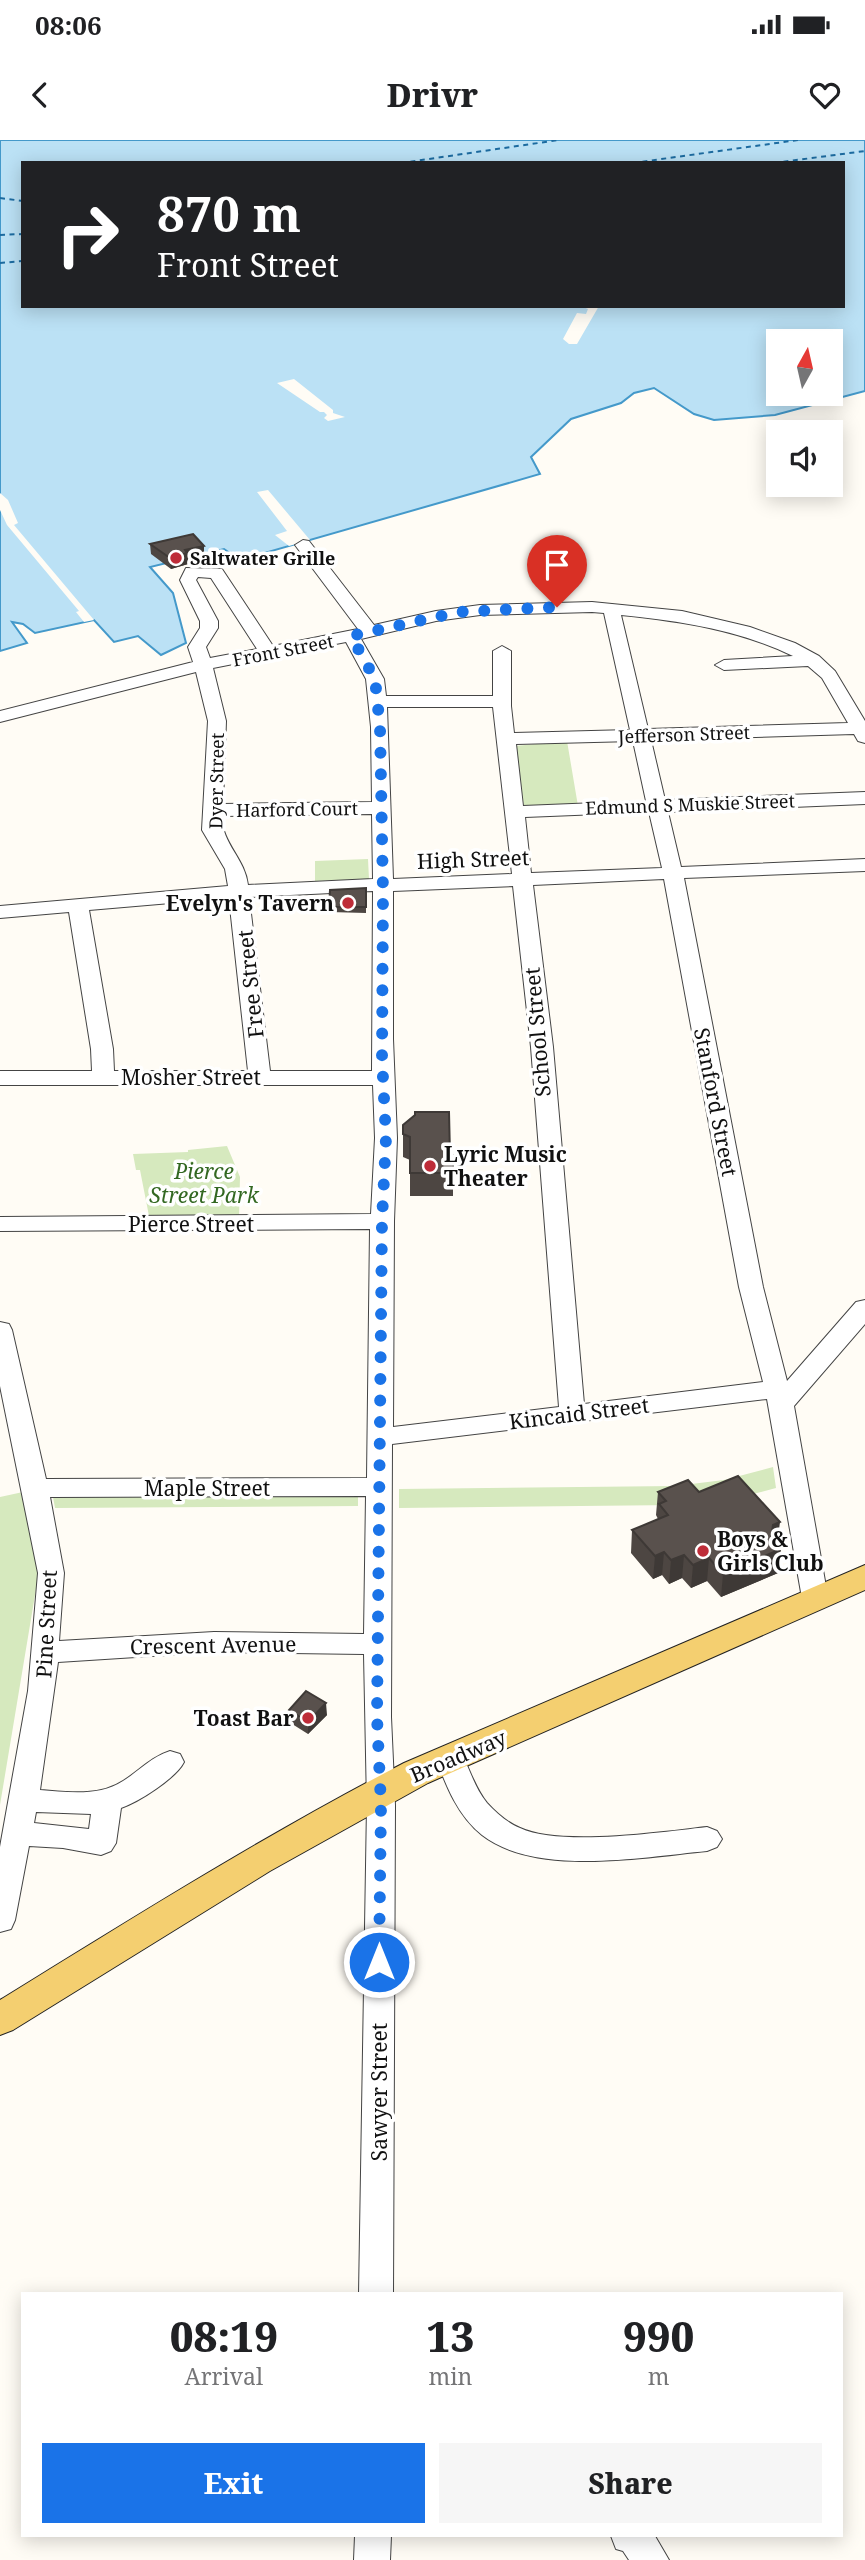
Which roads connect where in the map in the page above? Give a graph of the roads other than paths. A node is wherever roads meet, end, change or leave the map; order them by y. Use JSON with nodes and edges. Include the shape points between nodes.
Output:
{"nodes":[{"id":1,"x":303,"y":545,"type":"dead end"},
{"id":2,"x":611,"y":608,"type":"junction"},
{"id":3,"x":360,"y":633,"type":"junction"},
{"id":4,"x":502,"y":651,"type":"dead end"},
{"id":5,"x":268,"y":652,"type":"junction"},
{"id":6,"x":813,"y":660,"type":"junction"},
{"id":7,"x":204,"y":665,"type":"junction"},
{"id":8,"x":724,"y":665,"type":"dead end"},
{"id":9,"x":502,"y":701,"type":"junction"},
{"id":10,"x":378,"y":702,"type":"junction"},
{"id":11,"x":0,"y":717,"type":"edge"},
{"id":12,"x":863,"y":732,"type":"edge"},
{"id":13,"x":641,"y":736,"type":"junction"},
{"id":14,"x":507,"y":739,"type":"junction"},
{"id":15,"x":865,"y":798,"type":"edge"},
{"id":16,"x":658,"y":806,"type":"junction"},
{"id":17,"x":381,"y":808,"type":"junction"},
{"id":18,"x":213,"y":810,"type":"junction"},
{"id":19,"x":515,"y":812,"type":"junction"},
{"id":20,"x":865,"y":865,"type":"edge"},
{"id":21,"x":673,"y":874,"type":"junction"},
{"id":22,"x":520,"y":880,"type":"junction"},
{"id":23,"x":383,"y":886,"type":"junction"},
{"id":24,"x":240,"y":891,"type":"junction"},
{"id":25,"x":78,"y":905,"type":"junction"},
{"id":26,"x":0,"y":912,"type":"edge"},
{"id":27,"x":260,"y":1077,"type":"junction"},
{"id":28,"x":0,"y":1078,"type":"edge"},
{"id":29,"x":103,"y":1078,"type":"junction"},
{"id":30,"x":382,"y":1078,"type":"junction"},
{"id":31,"x":382,"y":1220,"type":"junction"},
{"id":32,"x":0,"y":1224,"type":"edge"},
{"id":33,"x":865,"y":1308,"type":"edge"},
{"id":34,"x":0,"y":1330,"type":"edge"},
{"id":35,"x":779,"y":1397,"type":"junction"},
{"id":36,"x":572,"y":1414,"type":"junction"},
{"id":37,"x":381,"y":1437,"type":"junction"},
{"id":38,"x":380,"y":1487,"type":"junction"},
{"id":39,"x":36,"y":1488,"type":"junction"},
{"id":40,"x":865,"y":1577,"type":"edge"},
{"id":41,"x":816,"y":1598,"type":"junction"},
{"id":42,"x":379,"y":1644,"type":"junction"},
{"id":43,"x":47,"y":1652,"type":"junction"},
{"id":44,"x":450,"y":1758,"type":"junction"},
{"id":45,"x":170,"y":1762,"type":"dead end"},
{"id":46,"x":380,"y":1790,"type":"junction"},
{"id":47,"x":24,"y":1800,"type":"junction"},
{"id":48,"x":108,"y":1801,"type":"junction"},
{"id":49,"x":17,"y":1834,"type":"junction"},
{"id":50,"x":707,"y":1839,"type":"dead end"},
{"id":51,"x":0,"y":1920,"type":"edge"},
{"id":52,"x":0,"y":2019,"type":"edge"},
{"id":53,"x":376,"y":2292,"type":"edge"},
{"id":54,"x":373,"y":2537,"type":"edge"},
{"id":55,"x":631,"y":2537,"type":"edge"},
{"id":56,"x":373,"y":2560,"type":"edge"},
{"id":57,"x":651,"y":2560,"type":"edge"}],
"edges":[{"from":1,"to":3,"type":"street","name":"Sawyer Street"},
{"from":2,"to":3,"type":"street","name":"Front Street","via":[[480,610]]},
{"from":2,"to":6,"type":"street","name":"Front Street","via":[[721,625],[779,642]]},
{"from":2,"to":13,"type":"street","name":"Stanford Street"},
{"from":3,"to":5,"type":"street","name":"Front Street"},
{"from":3,"to":10,"type":"street","name":"Sawyer Street"},
{"from":4,"to":9,"type":"street","name":"School Street"},
{"from":5,"to":7,"type":"street","name":"Front Street"},
{"from":5,"to":7,"type":"street","name":"Dyer Street","via":[[216,573],[192,572],[188,580],[209,621],[197,647]]},
{"from":6,"to":8,"type":"street"},
{"from":6,"to":12,"type":"street","via":[[834,682]]},
{"from":7,"to":11,"type":"street","name":"Front Street"},
{"from":7,"to":18,"type":"street","name":"Dyer Street","via":[[217,721]]},
{"from":9,"to":10,"type":"street"},
{"from":9,"to":14,"type":"street","name":"School Street"},
{"from":10,"to":17,"type":"street","name":"Sawyer Street"},
{"from":12,"to":13,"type":"street","name":"Jefferson Street"},
{"from":13,"to":14,"type":"street","name":"Jefferson Street"},
{"from":13,"to":16,"type":"street","name":"Stanford Street"},
{"from":14,"to":19,"type":"street","name":"School Street"},
{"from":15,"to":16,"type":"street","name":"Edmund S Muskie Street"},
{"from":16,"to":19,"type":"street","name":"Edmund S Muskie Street"},
{"from":16,"to":21,"type":"street","name":"Stanford Street"},
{"from":17,"to":18,"type":"street","name":"Harford Court"},
{"from":17,"to":23,"type":"street","name":"Sawyer Street"},
{"from":18,"to":24,"type":"street","name":"Dyer Street","via":[[212,830],[231,858]]},
{"from":19,"to":22,"type":"street","name":"School Street"},
{"from":20,"to":21,"type":"street","name":"High Street"},
{"from":21,"to":22,"type":"street","name":"High Street"},
{"from":21,"to":35,"type":"street","name":"Stanford Street","via":[[751,1287]]},
{"from":22,"to":23,"type":"street","name":"High Street"},
{"from":22,"to":36,"type":"street","name":"School Street","via":[[542,1047],[541,1079]]},
{"from":23,"to":24,"type":"street","name":"High Street"},
{"from":23,"to":30,"type":"street","name":"Sawyer Street"},
{"from":24,"to":25,"type":"street","name":"High Street"},
{"from":24,"to":27,"type":"street","name":"Free Street"},
{"from":25,"to":26,"type":"street","name":"High Street"},
{"from":25,"to":29,"type":"street","via":[[101,1038]]},
{"from":27,"to":29,"type":"street","name":"Mosher Street"},
{"from":27,"to":30,"type":"street","name":"Mosher Street"},
{"from":28,"to":29,"type":"street","name":"Mosher Street"},
{"from":30,"to":31,"type":"street","name":"Sawyer Street","via":[[386,1138]]},
{"from":31,"to":32,"type":"street","name":"Pierce Street"},
{"from":31,"to":37,"type":"street","name":"Sawyer Street"},
{"from":33,"to":35,"type":"street"},
{"from":34,"to":39,"type":"street","name":"Pine Street"},
{"from":35,"to":36,"type":"street","name":"Kincaid Street"},
{"from":35,"to":41,"type":"street","name":"Stanford Street"},
{"from":36,"to":37,"type":"street","name":"Kincaid Street"},
{"from":37,"to":38,"type":"street","name":"Sawyer Street"},
{"from":38,"to":39,"type":"street","name":"Maple Street"},
{"from":38,"to":42,"type":"street","name":"Sawyer Street"},
{"from":39,"to":43,"type":"street","name":"Pine Street","via":[[51,1573]]},
{"from":40,"to":41,"type":"main road","name":"Broadway"},
{"from":41,"to":44,"type":"main road","name":"Broadway"},
{"from":42,"to":43,"type":"street","name":"Crescent Avenue","via":[[214,1642]]},
{"from":42,"to":46,"type":"street","name":"Sawyer Street"},
{"from":43,"to":47,"type":"street","name":"Pine Street"},
{"from":44,"to":46,"type":"main road","name":"Broadway"},
{"from":44,"to":50,"type":"street","via":[[467,1801],[491,1826],[523,1844],[558,1850]]},
{"from":45,"to":48,"type":"street"},
{"from":46,"to":52,"type":"main road","name":"Broadway","via":[[276,1848]]},
{"from":46,"to":53,"type":"street","name":"Sawyer Street"},
{"from":47,"to":48,"type":"street"},
{"from":47,"to":49,"type":"street","name":"Pine Street"},
{"from":48,"to":49,"type":"street","via":[[101,1843]]},
{"from":49,"to":51,"type":"street","name":"Pine Street"},
{"from":54,"to":56,"type":"street"},
{"from":55,"to":57,"type":"street"}]}
